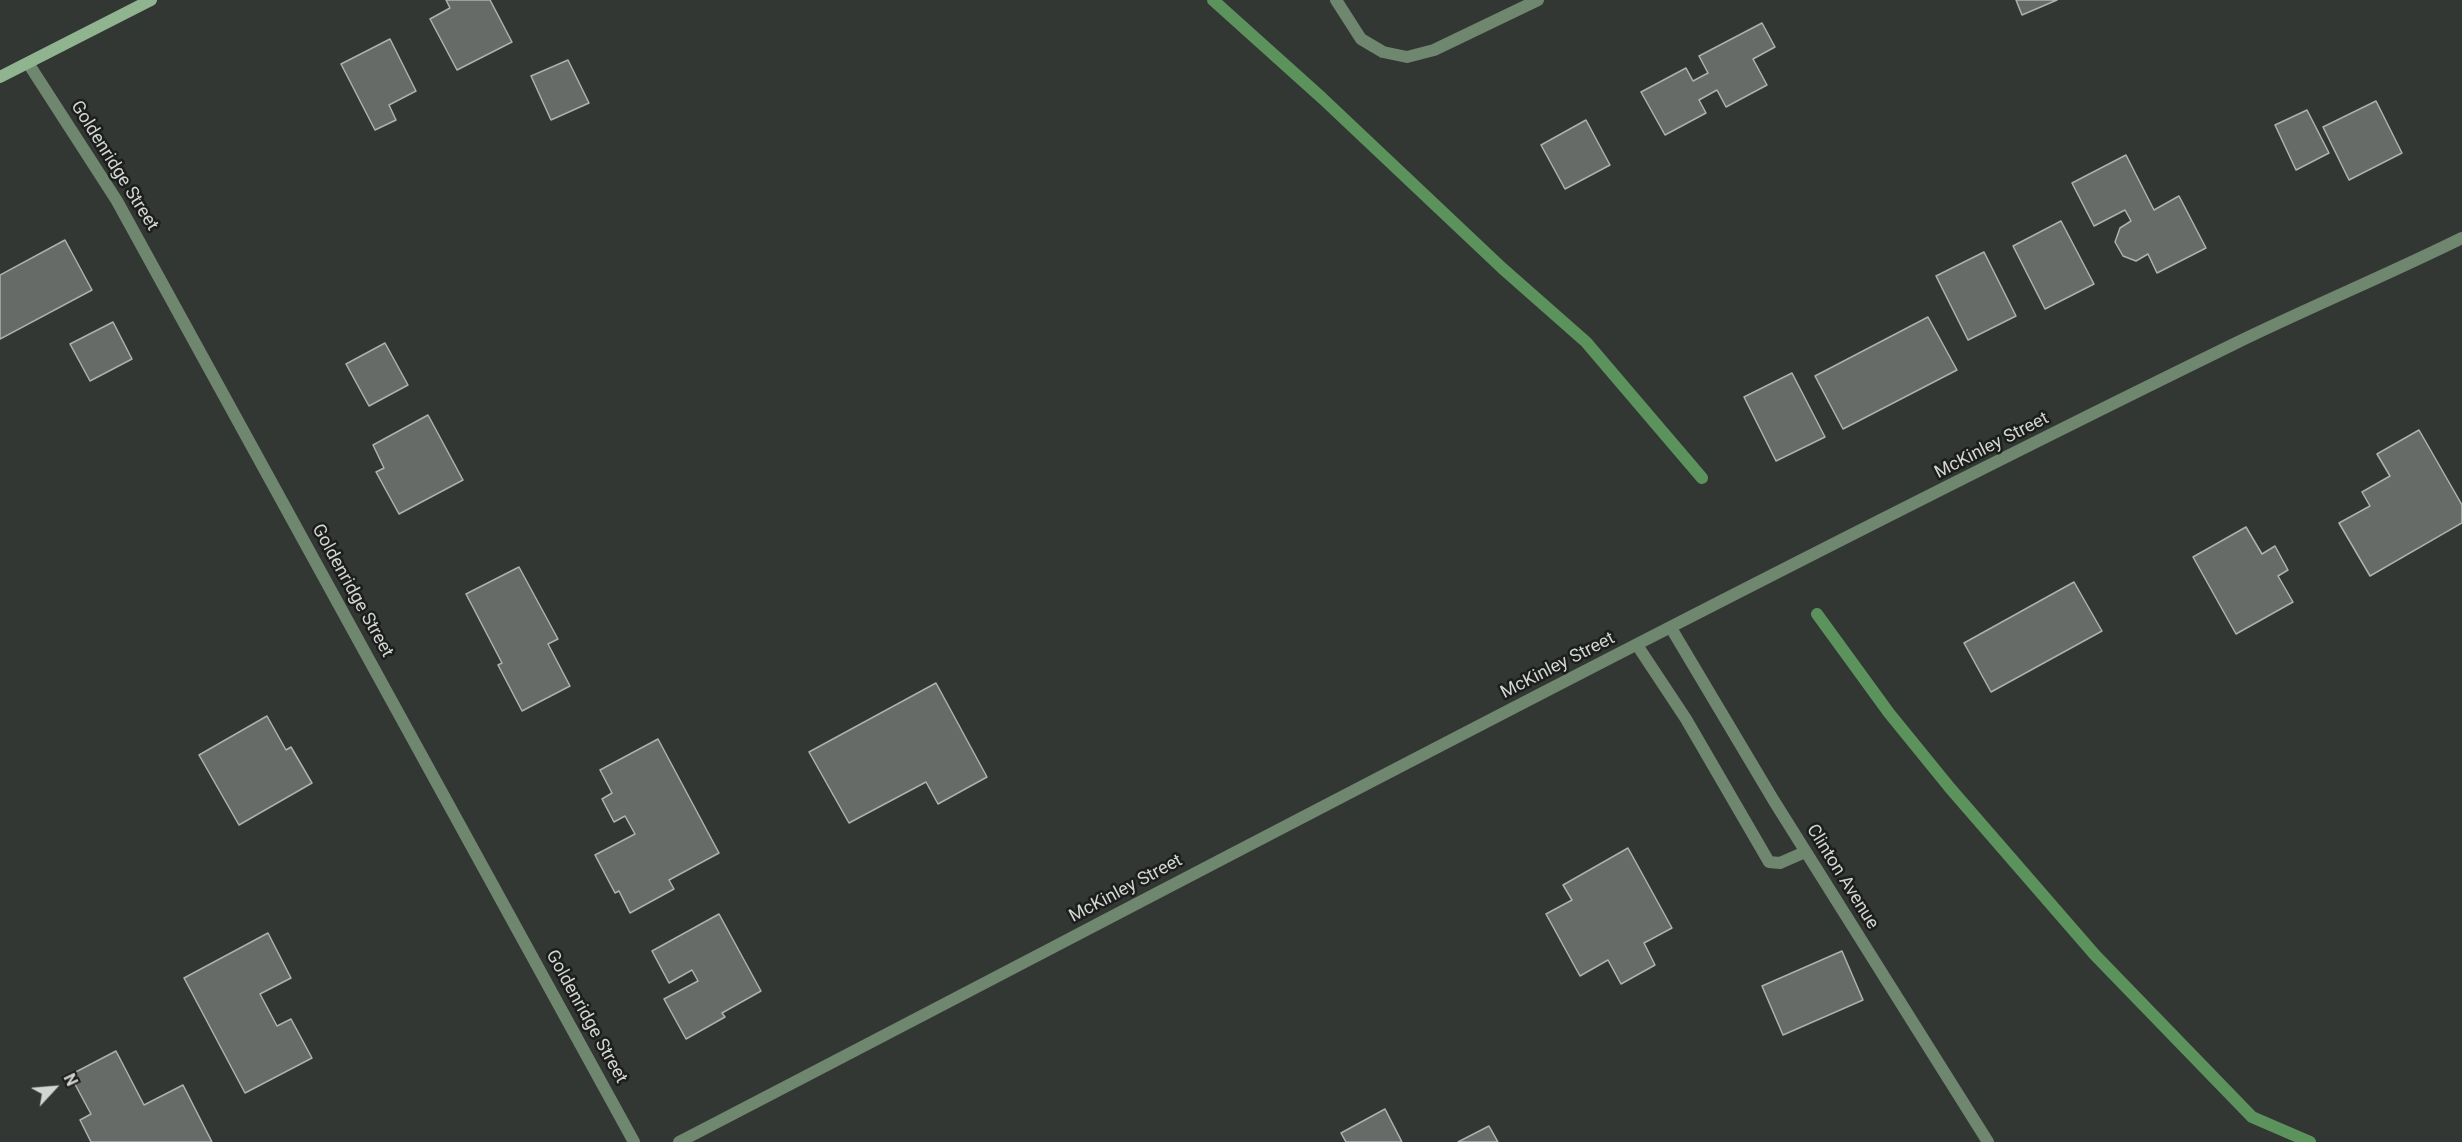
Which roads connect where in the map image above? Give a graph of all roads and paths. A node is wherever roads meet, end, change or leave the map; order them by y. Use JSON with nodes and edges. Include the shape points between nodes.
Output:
{"nodes":[{"id":1,"x":151,"y":0,"type":"edge"},
{"id":2,"x":1336,"y":0,"type":"edge"},
{"id":3,"x":1538,"y":0,"type":"edge"},
{"id":4,"x":28,"y":63,"type":"junction"},
{"id":5,"x":0,"y":77,"type":"edge"},
{"id":6,"x":2462,"y":238,"type":"edge"},
{"id":7,"x":1671,"y":628,"type":"junction"},
{"id":8,"x":1637,"y":645,"type":"junction"},
{"id":9,"x":1805,"y":852,"type":"junction"},
{"id":10,"x":634,"y":1142,"type":"edge"},
{"id":11,"x":679,"y":1142,"type":"edge"},
{"id":12,"x":1988,"y":1142,"type":"edge"}],
"edges":[{"from":1,"to":4,"type":"main road"},
{"from":2,"to":3,"type":"street","via":[[1361,39],[1383,52],[1407,57],[1434,50]]},
{"from":4,"to":5,"type":"main road"},
{"from":4,"to":10,"type":"street","name":"Goldenridge Street","via":[[117,201]]},
{"from":6,"to":7,"type":"street","name":"McKinley Street","via":[[2228,347]]},
{"from":7,"to":8,"type":"street","name":"McKinley Street"},
{"from":7,"to":9,"type":"street","name":"Clinton Avenue"},
{"from":8,"to":9,"type":"street","via":[[1686,719],[1769,862],[1780,863]]},
{"from":8,"to":11,"type":"street","name":"McKinley Street"},
{"from":9,"to":12,"type":"street","name":"Clinton Avenue"}]}
